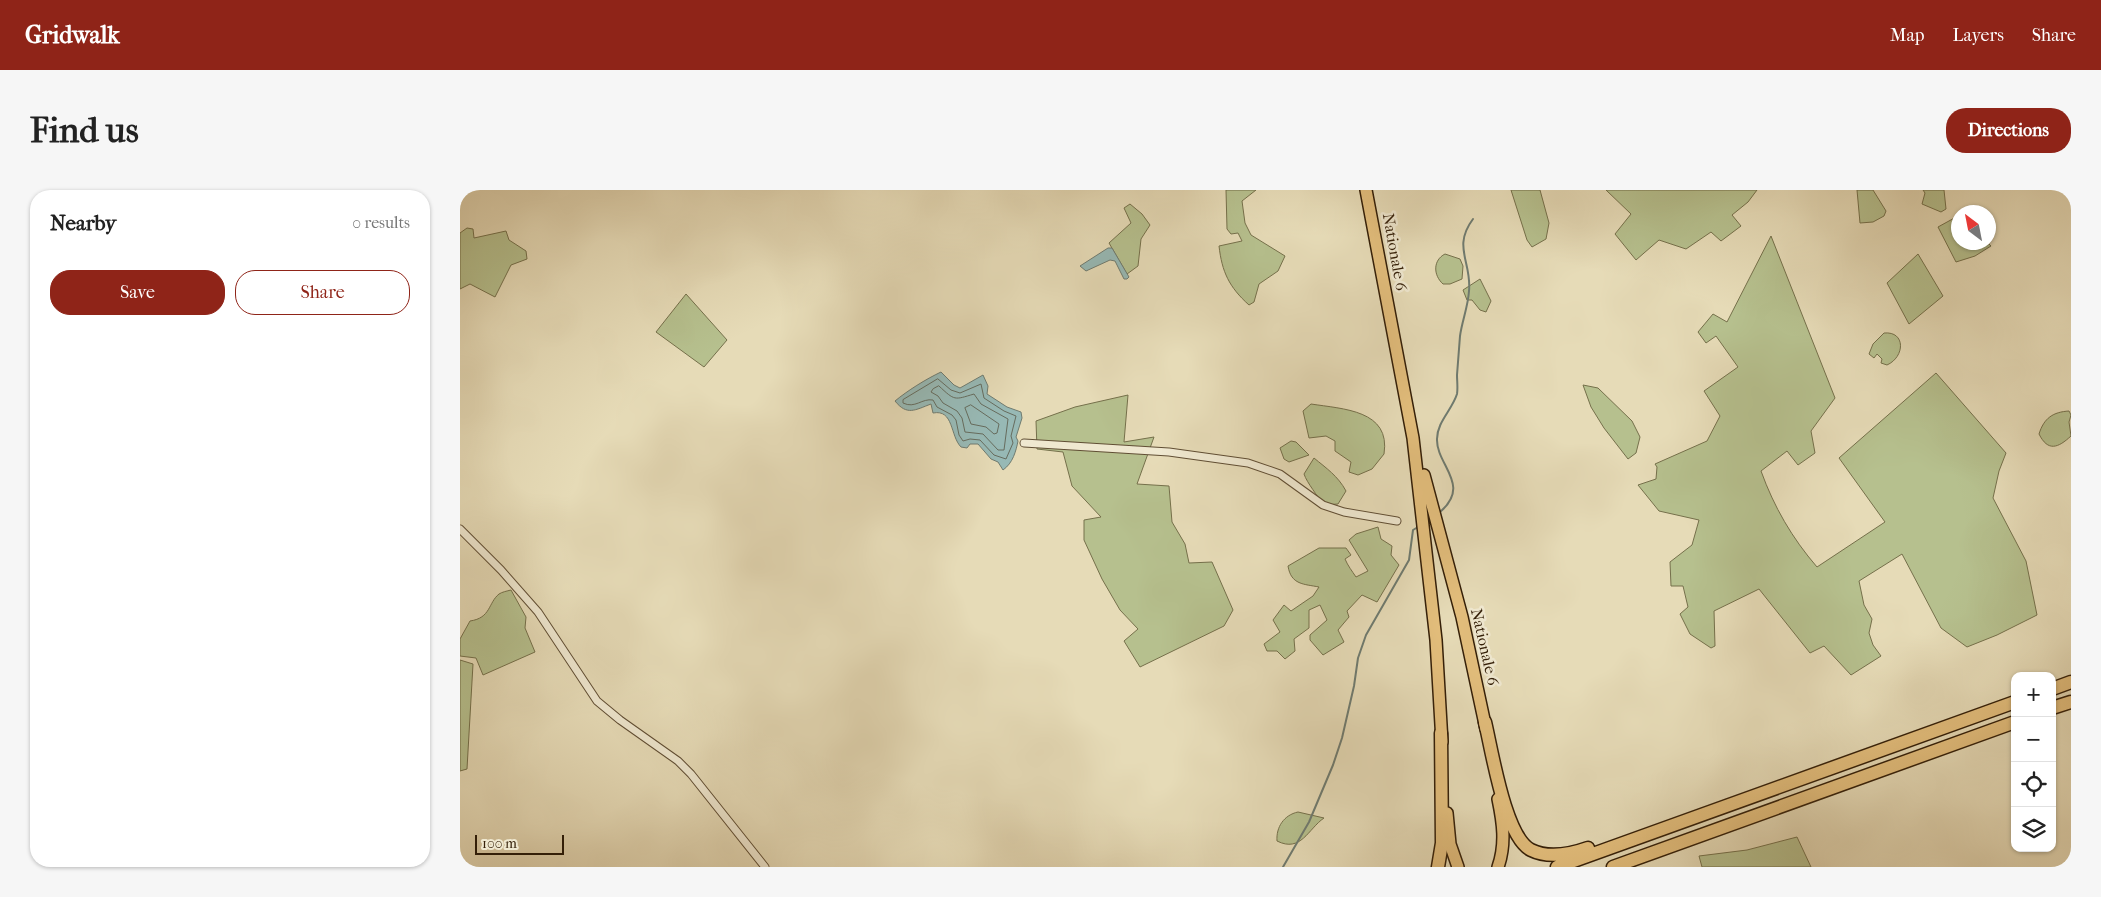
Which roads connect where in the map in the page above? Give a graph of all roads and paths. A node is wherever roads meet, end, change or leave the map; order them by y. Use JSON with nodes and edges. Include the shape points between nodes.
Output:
{"nodes":[{"id":1,"x":1366,"y":190,"type":"edge"},
{"id":2,"x":1413,"y":438,"type":"junction"},
{"id":3,"x":1024,"y":443,"type":"dead end"},
{"id":4,"x":1397,"y":521,"type":"dead end"},
{"id":5,"x":460,"y":529,"type":"edge"},
{"id":6,"x":2071,"y":682,"type":"edge"},
{"id":7,"x":2056,"y":687,"type":"edge"},
{"id":8,"x":2071,"y":702,"type":"edge"},
{"id":9,"x":2011,"y":703,"type":"edge"},
{"id":10,"x":2056,"y":707,"type":"edge"},
{"id":11,"x":1485,"y":722,"type":"junction"},
{"id":12,"x":2011,"y":723,"type":"edge"},
{"id":13,"x":1441,"y":733,"type":"junction"},
{"id":14,"x":1750,"y":798,"type":"junction"},
{"id":15,"x":1756,"y":815,"type":"junction"},
{"id":16,"x":765,"y":867,"type":"edge"},
{"id":17,"x":1438,"y":867,"type":"edge"},
{"id":18,"x":1458,"y":867,"type":"edge"},
{"id":19,"x":1498,"y":867,"type":"edge"},
{"id":20,"x":1557,"y":867,"type":"edge"},
{"id":21,"x":1613,"y":867,"type":"edge"},
{"id":22,"x":1630,"y":867,"type":"edge"}],
"edges":[{"from":1,"to":2,"type":"main road","name":"Nationale 6"},
{"from":2,"to":11,"type":"main road","name":"Nationale 6","via":[[1462,617]]},
{"from":2,"to":13,"type":"main road","name":"Nationale 6","via":[[1436,640]]},
{"from":3,"to":4,"type":"street","via":[[1169,452],[1248,463],[1280,474],[1323,505]]},
{"from":5,"to":16,"type":"street","via":[[538,612],[597,701],[678,761]]},
{"from":6,"to":7,"type":"highway"},
{"from":8,"to":10,"type":"highway"},
{"from":9,"to":14,"type":"highway"},
{"from":11,"to":14,"type":"highway","via":[[1506,812],[1512,828],[1530,850],[1562,854],[1583,850]]},
{"from":11,"to":19,"type":"main road","name":"Nationale 6","via":[[1504,834]]},
{"from":12,"to":15,"type":"highway"},
{"from":13,"to":17,"type":"highway","via":[[1442,843]]},
{"from":13,"to":18,"type":"main road","name":"Nationale 6","via":[[1450,844]]},
{"from":14,"to":20,"type":"highway"},
{"from":15,"to":21,"type":"highway"},
{"from":15,"to":22,"type":"highway"}]}
